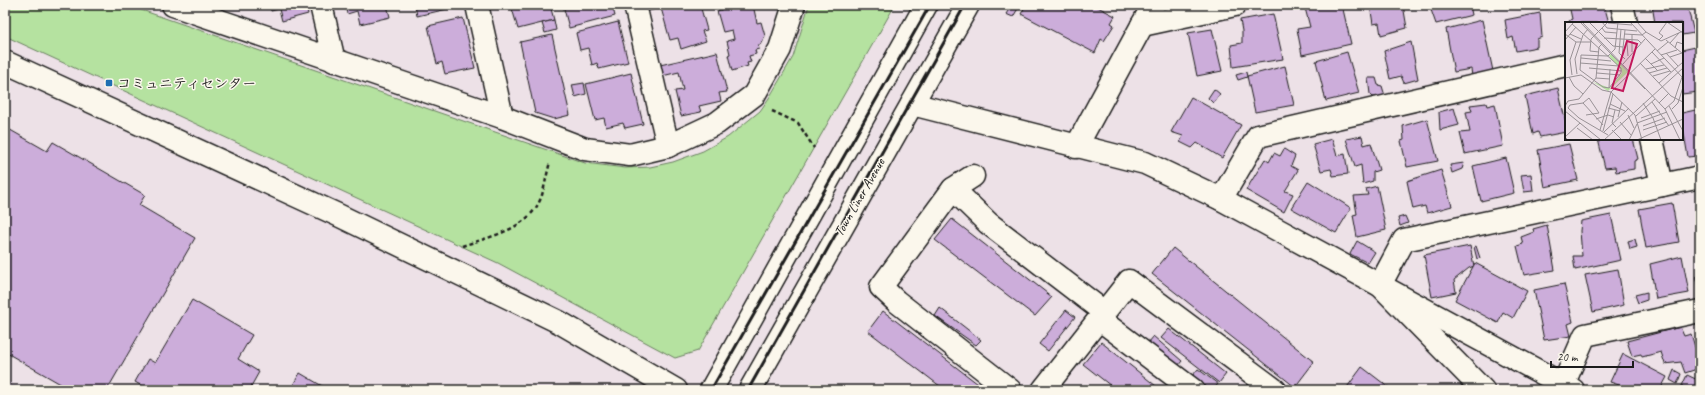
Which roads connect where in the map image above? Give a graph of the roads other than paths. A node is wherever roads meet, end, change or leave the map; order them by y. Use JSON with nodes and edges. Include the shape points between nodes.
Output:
{"nodes":[{"id":1,"x":173,"y":5,"type":"edge"},
{"id":2,"x":321,"y":5,"type":"edge"},
{"id":3,"x":477,"y":5,"type":"edge"},
{"id":4,"x":635,"y":5,"type":"edge"},
{"id":5,"x":926,"y":5,"type":"edge"},
{"id":6,"x":968,"y":5,"type":"edge"},
{"id":7,"x":1153,"y":5,"type":"edge"},
{"id":8,"x":1235,"y":5,"type":"edge"},
{"id":9,"x":1622,"y":5,"type":"edge"},
{"id":10,"x":793,"y":7,"type":"edge"},
{"id":11,"x":1626,"y":22,"type":"edge"},
{"id":12,"x":1142,"y":25,"type":"junction"},
{"id":13,"x":334,"y":61,"type":"junction"},
{"id":14,"x":5,"y":62,"type":"edge"},
{"id":15,"x":1565,"y":65,"type":"edge"},
{"id":16,"x":912,"y":104,"type":"junction"},
{"id":17,"x":502,"y":116,"type":"junction"},
{"id":18,"x":1652,"y":140,"type":"edge"},
{"id":19,"x":668,"y":146,"type":"junction"},
{"id":20,"x":1076,"y":147,"type":"junction"},
{"id":21,"x":973,"y":176,"type":"dead end"},
{"id":22,"x":1700,"y":177,"type":"edge"},
{"id":23,"x":1662,"y":185,"type":"junction"},
{"id":24,"x":953,"y":189,"type":"junction"},
{"id":25,"x":1221,"y":199,"type":"junction"},
{"id":26,"x":1380,"y":285,"type":"junction"},
{"id":27,"x":1700,"y":311,"type":"edge"},
{"id":28,"x":1102,"y":315,"type":"junction"},
{"id":29,"x":1568,"y":387,"type":"edge"},
{"id":30,"x":676,"y":390,"type":"edge"},
{"id":31,"x":711,"y":390,"type":"edge"},
{"id":32,"x":750,"y":390,"type":"edge"},
{"id":33,"x":1010,"y":390,"type":"edge"},
{"id":34,"x":1043,"y":390,"type":"edge"},
{"id":35,"x":1193,"y":390,"type":"edge"},
{"id":36,"x":1275,"y":390,"type":"edge"},
{"id":37,"x":1483,"y":390,"type":"edge"}],
"edges":[{"from":1,"to":13,"type":"street"},
{"from":2,"to":13,"type":"street"},
{"from":3,"to":17,"type":"street"},
{"from":4,"to":19,"type":"street"},
{"from":5,"to":31,"type":"street"},
{"from":6,"to":16,"type":"street","name":"Town Liner Avenue"},
{"from":7,"to":12,"type":"street"},
{"from":8,"to":12,"type":"street"},
{"from":9,"to":11,"type":"street"},
{"from":10,"to":19,"type":"street","via":[[780,49],[754,95],[717,123]]},
{"from":12,"to":20,"type":"street"},
{"from":13,"to":17,"type":"street"},
{"from":14,"to":30,"type":"street","via":[[338,214],[505,295],[559,322]]},
{"from":15,"to":25,"type":"street","via":[[1258,136]]},
{"from":16,"to":20,"type":"street"},
{"from":16,"to":32,"type":"street","name":"Town Liner Avenue"},
{"from":17,"to":19,"type":"street","via":[[585,149],[630,155]]},
{"from":18,"to":23,"type":"street"},
{"from":20,"to":25,"type":"street","via":[[1145,163]]},
{"from":21,"to":24,"type":"street"},
{"from":22,"to":23,"type":"street"},
{"from":23,"to":26,"type":"street","via":[[1404,240]]},
{"from":24,"to":28,"type":"street","via":[[988,223]]},
{"from":24,"to":33,"type":"street","via":[[882,287],[896,301]]},
{"from":25,"to":26,"type":"street"},
{"from":26,"to":29,"type":"street"},
{"from":26,"to":37,"type":"street"},
{"from":27,"to":29,"type":"street","via":[[1586,335]]},
{"from":28,"to":34,"type":"street"},
{"from":28,"to":35,"type":"street"},
{"from":28,"to":36,"type":"street","via":[[1129,281]]}]}
